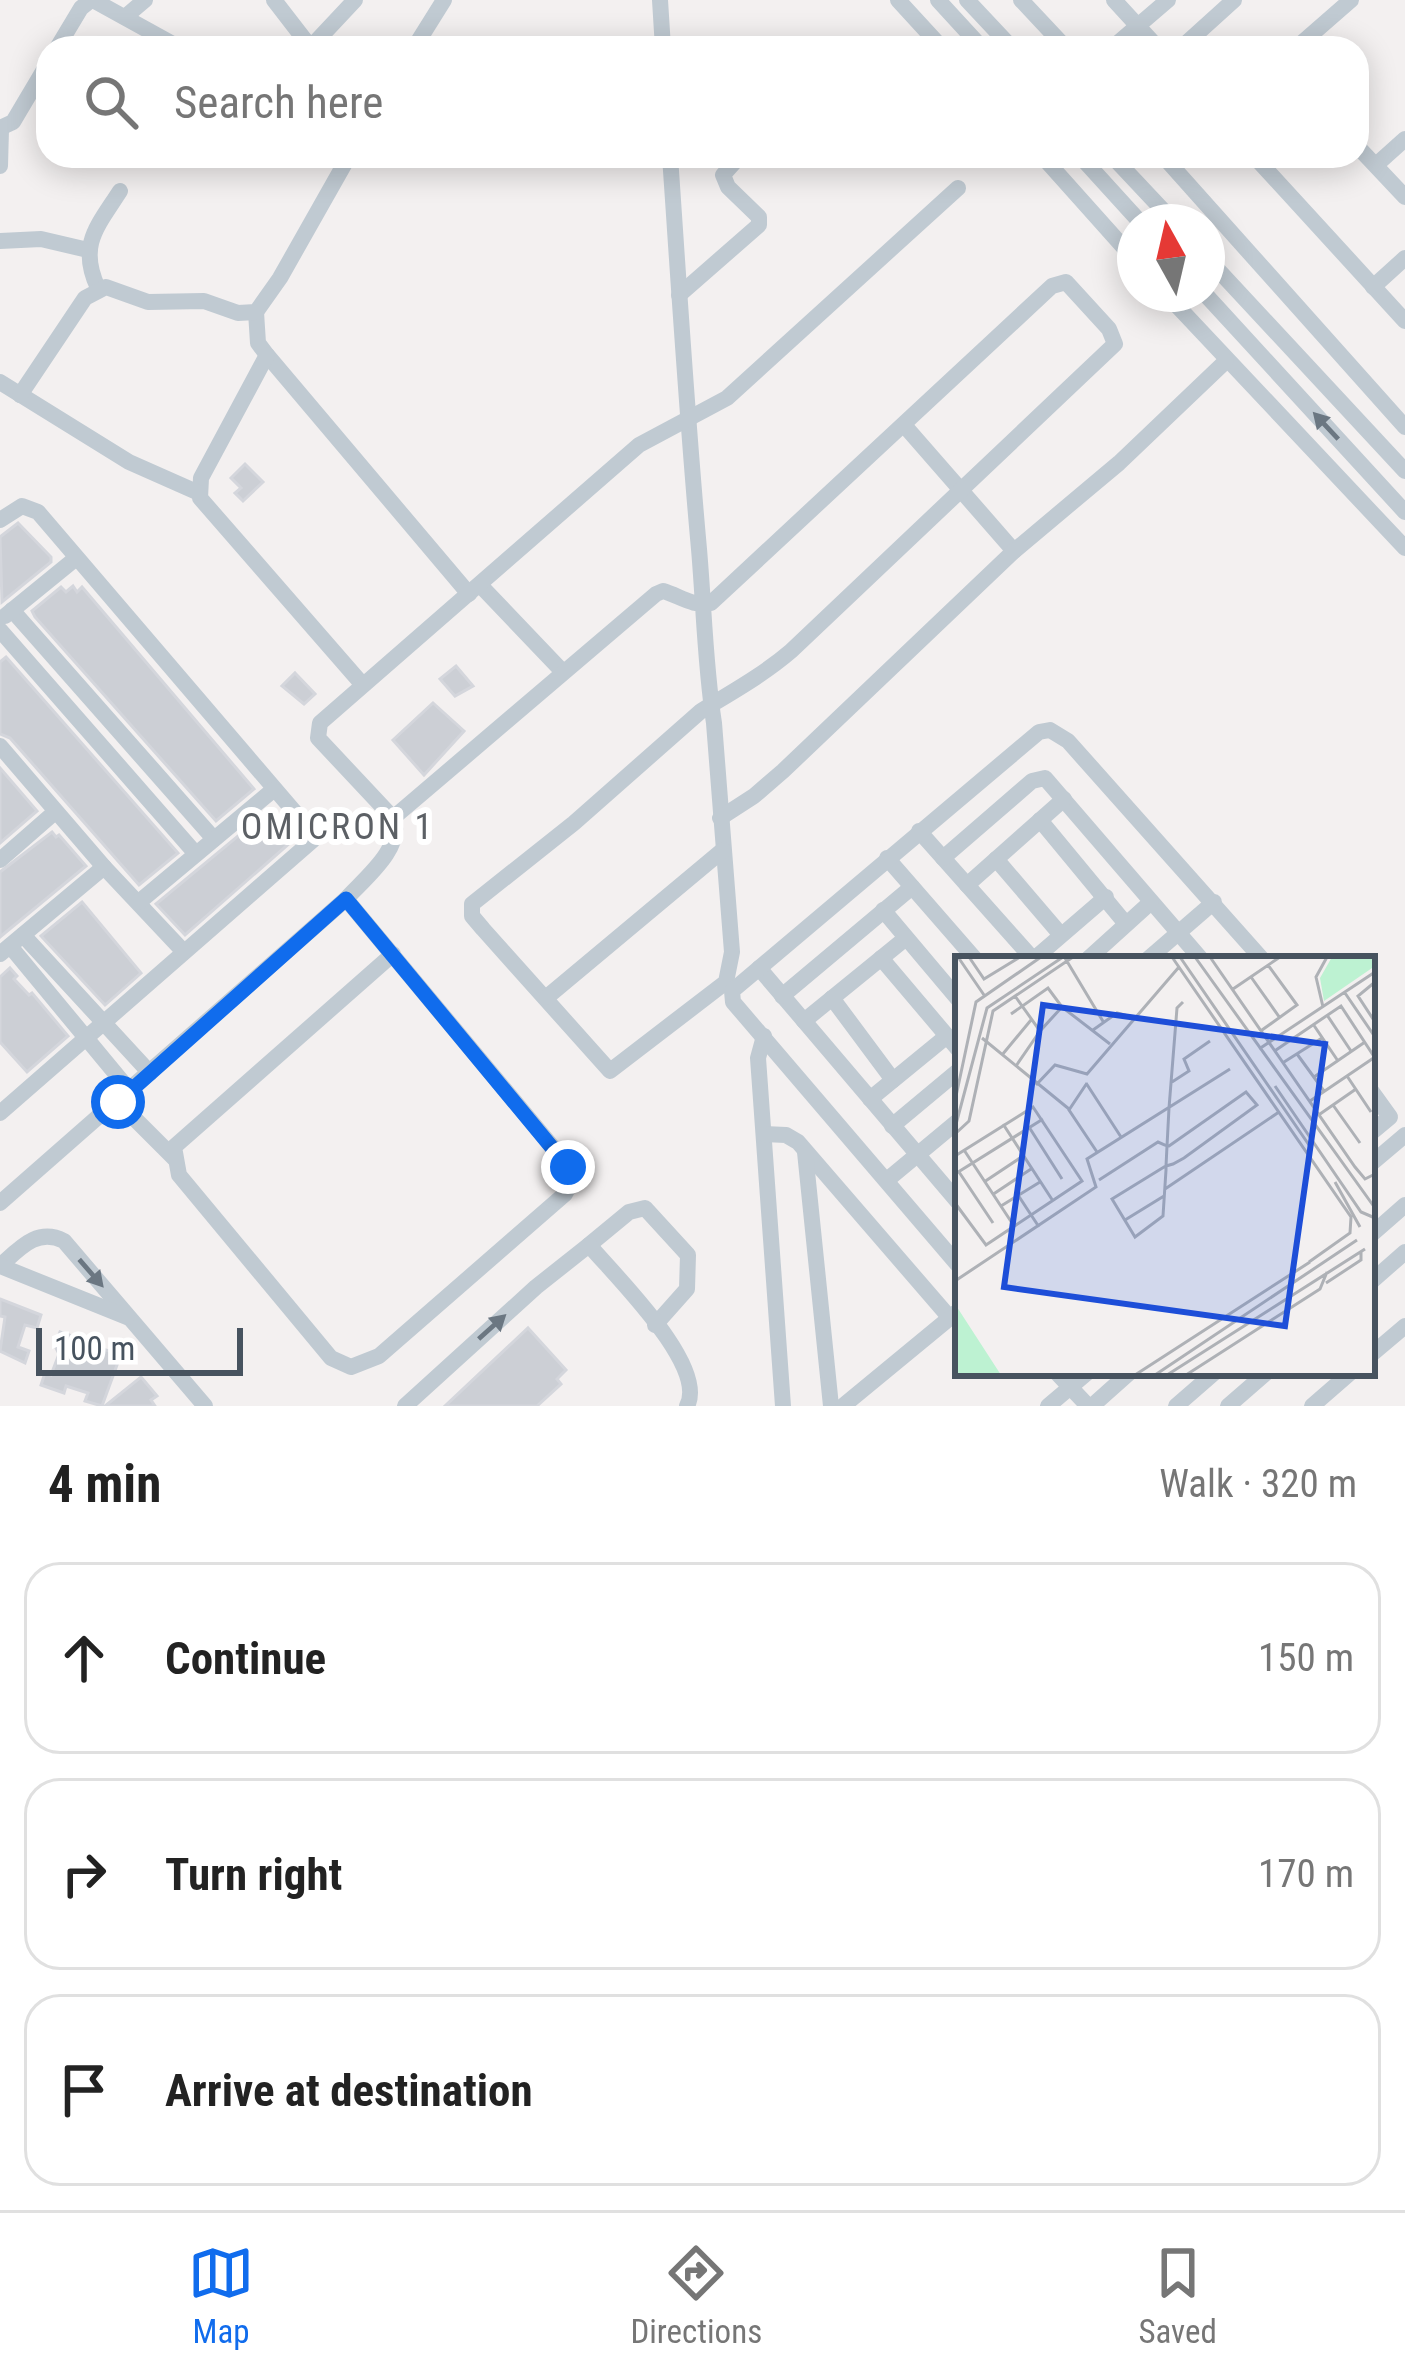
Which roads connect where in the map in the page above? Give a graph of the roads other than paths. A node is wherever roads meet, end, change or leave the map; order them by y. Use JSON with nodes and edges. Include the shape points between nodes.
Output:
{"nodes":[{"id":1,"x":92,"y":0,"type":"edge"},
{"id":2,"x":145,"y":0,"type":"edge"},
{"id":3,"x":274,"y":0,"type":"edge"},
{"id":4,"x":355,"y":0,"type":"edge"},
{"id":5,"x":444,"y":0,"type":"edge"},
{"id":6,"x":660,"y":0,"type":"edge"},
{"id":7,"x":898,"y":0,"type":"edge"},
{"id":8,"x":938,"y":0,"type":"edge"},
{"id":9,"x":968,"y":0,"type":"edge"},
{"id":10,"x":1021,"y":0,"type":"edge"},
{"id":11,"x":1114,"y":0,"type":"edge"},
{"id":12,"x":1168,"y":0,"type":"edge"},
{"id":13,"x":1234,"y":0,"type":"edge"},
{"id":14,"x":1351,"y":0,"type":"edge"},
{"id":15,"x":125,"y":16,"type":"junction"},
{"id":16,"x":1138,"y":26,"type":"junction"},
{"id":17,"x":64,"y":36,"type":"edge"},
{"id":18,"x":159,"y":36,"type":"edge"},
{"id":19,"x":302,"y":36,"type":"edge"},
{"id":20,"x":322,"y":36,"type":"edge"},
{"id":21,"x":422,"y":36,"type":"edge"},
{"id":22,"x":662,"y":36,"type":"edge"},
{"id":23,"x":931,"y":36,"type":"edge"},
{"id":24,"x":971,"y":36,"type":"edge"},
{"id":25,"x":1001,"y":36,"type":"edge"},
{"id":26,"x":1055,"y":36,"type":"edge"},
{"id":27,"x":1126,"y":36,"type":"edge"},
{"id":28,"x":1147,"y":36,"type":"edge"},
{"id":29,"x":1194,"y":36,"type":"edge"},
{"id":30,"x":1310,"y":36,"type":"edge"},
{"id":31,"x":36,"y":83,"type":"edge"},
{"id":32,"x":0,"y":128,"type":"edge"},
{"id":33,"x":1405,"y":139,"type":"edge"},
{"id":34,"x":1369,"y":158,"type":"edge"},
{"id":35,"x":1376,"y":165,"type":"junction"},
{"id":36,"x":0,"y":166,"type":"edge"},
{"id":37,"x":342,"y":168,"type":"edge"},
{"id":38,"x":671,"y":168,"type":"edge"},
{"id":39,"x":730,"y":168,"type":"edge"},
{"id":40,"x":1053,"y":168,"type":"edge"},
{"id":41,"x":1091,"y":168,"type":"edge"},
{"id":42,"x":1123,"y":168,"type":"edge"},
{"id":43,"x":1174,"y":168,"type":"edge"},
{"id":44,"x":1266,"y":168,"type":"edge"},
{"id":45,"x":958,"y":188,"type":"dead end"},
{"id":46,"x":121,"y":191,"type":"dead end"},
{"id":47,"x":1405,"y":197,"type":"edge"},
{"id":48,"x":1124,"y":204,"type":"edge"},
{"id":49,"x":1157,"y":204,"type":"edge"},
{"id":50,"x":1117,"y":240,"type":"edge"},
{"id":51,"x":0,"y":242,"type":"edge"},
{"id":52,"x":88,"y":250,"type":"junction"},
{"id":53,"x":1405,"y":258,"type":"edge"},
{"id":54,"x":1225,"y":277,"type":"edge"},
{"id":55,"x":1373,"y":287,"type":"junction"},
{"id":56,"x":98,"y":288,"type":"junction"},
{"id":57,"x":680,"y":295,"type":"junction"},
{"id":58,"x":256,"y":312,"type":"junction"},
{"id":59,"x":1182,"y":312,"type":"edge"},
{"id":60,"x":1222,"y":312,"type":"edge"},
{"id":61,"x":1405,"y":321,"type":"edge"},
{"id":62,"x":267,"y":355,"type":"junction"},
{"id":63,"x":1226,"y":361,"type":"junction"},
{"id":64,"x":0,"y":382,"type":"edge"},
{"id":65,"x":20,"y":395,"type":"junction"},
{"id":66,"x":688,"y":420,"type":"junction"},
{"id":67,"x":904,"y":425,"type":"junction"},
{"id":68,"x":1405,"y":427,"type":"edge"},
{"id":69,"x":1405,"y":471,"type":"edge"},
{"id":70,"x":961,"y":491,"type":"junction"},
{"id":71,"x":199,"y":493,"type":"junction"},
{"id":72,"x":1405,"y":512,"type":"edge"},
{"id":73,"x":0,"y":520,"type":"edge"},
{"id":74,"x":1405,"y":548,"type":"edge"},
{"id":75,"x":1014,"y":551,"type":"junction"},
{"id":76,"x":75,"y":559,"type":"junction"},
{"id":77,"x":475,"y":590,"type":"junction"},
{"id":78,"x":703,"y":604,"type":"junction"},
{"id":79,"x":6,"y":615,"type":"edge"},
{"id":80,"x":0,"y":630,"type":"edge"},
{"id":81,"x":563,"y":672,"type":"junction"},
{"id":82,"x":362,"y":684,"type":"junction"},
{"id":83,"x":712,"y":705,"type":"junction"},
{"id":84,"x":2,"y":753,"type":"edge"},
{"id":85,"x":273,"y":790,"type":"junction"},
{"id":86,"x":1064,"y":799,"type":"junction"},
{"id":87,"x":55,"y":812,"type":"junction"},
{"id":88,"x":393,"y":818,"type":"junction"},
{"id":89,"x":720,"y":818,"type":"junction"},
{"id":90,"x":1040,"y":820,"type":"junction"},
{"id":91,"x":919,"y":831,"type":"junction"},
{"id":92,"x":214,"y":839,"type":"junction"},
{"id":93,"x":723,"y":850,"type":"junction"},
{"id":94,"x":196,"y":854,"type":"junction"},
{"id":95,"x":887,"y":858,"type":"junction"},
{"id":96,"x":943,"y":858,"type":"junction"},
{"id":97,"x":996,"y":859,"type":"junction"},
{"id":98,"x":0,"y":860,"type":"edge"},
{"id":99,"x":104,"y":867,"type":"junction"},
{"id":100,"x":967,"y":885,"type":"junction"},
{"id":101,"x":912,"y":887,"type":"junction"},
{"id":102,"x":1106,"y":897,"type":"junction"},
{"id":103,"x":346,"y":899,"type":"junction"},
{"id":104,"x":139,"y":902,"type":"junction"},
{"id":105,"x":1151,"y":902,"type":"junction"},
{"id":106,"x":1214,"y":902,"type":"junction"},
{"id":107,"x":884,"y":910,"type":"junction"},
{"id":108,"x":1126,"y":924,"type":"junction"},
{"id":109,"x":1178,"y":933,"type":"junction"},
{"id":110,"x":1060,"y":935,"type":"junction"},
{"id":111,"x":906,"y":938,"type":"junction"},
{"id":112,"x":11,"y":945,"type":"edge"},
{"id":113,"x":184,"y":952,"type":"junction"},
{"id":114,"x":393,"y":954,"type":"junction"},
{"id":115,"x":972,"y":956,"type":"edge"},
{"id":116,"x":1031,"y":956,"type":"edge"},
{"id":117,"x":1037,"y":956,"type":"edge"},
{"id":118,"x":1091,"y":956,"type":"edge"},
{"id":119,"x":1151,"y":956,"type":"edge"},
{"id":120,"x":1198,"y":956,"type":"edge"},
{"id":121,"x":1259,"y":956,"type":"edge"},
{"id":122,"x":881,"y":958,"type":"junction"},
{"id":123,"x":759,"y":968,"type":"junction"},
{"id":124,"x":955,"y":995,"type":"edge"},
{"id":125,"x":782,"y":996,"type":"junction"},
{"id":126,"x":547,"y":997,"type":"junction"},
{"id":127,"x":832,"y":998,"type":"junction"},
{"id":128,"x":804,"y":1021,"type":"junction"},
{"id":129,"x":106,"y":1022,"type":"junction"},
{"id":130,"x":764,"y":1036,"type":"junction"},
{"id":131,"x":88,"y":1039,"type":"junction"},
{"id":132,"x":952,"y":1042,"type":"edge"},
{"id":133,"x":151,"y":1073,"type":"junction"},
{"id":134,"x":955,"y":1074,"type":"edge"},
{"id":135,"x":893,"y":1080,"type":"junction"},
{"id":136,"x":124,"y":1096,"type":"junction"},
{"id":137,"x":1375,"y":1096,"type":"edge"},
{"id":138,"x":870,"y":1099,"type":"junction"},
{"id":139,"x":4,"y":1103,"type":"edge"},
{"id":140,"x":955,"y":1123,"type":"edge"},
{"id":141,"x":892,"y":1126,"type":"junction"},
{"id":142,"x":1375,"y":1130,"type":"edge"},
{"id":143,"x":764,"y":1134,"type":"junction"},
{"id":144,"x":1405,"y":1136,"type":"edge"},
{"id":145,"x":806,"y":1152,"type":"junction"},
{"id":146,"x":917,"y":1155,"type":"junction"},
{"id":147,"x":175,"y":1159,"type":"junction"},
{"id":148,"x":1375,"y":1161,"type":"edge"},
{"id":149,"x":887,"y":1180,"type":"junction"},
{"id":150,"x":955,"y":1199,"type":"edge"},
{"id":151,"x":0,"y":1204,"type":"edge"},
{"id":152,"x":1405,"y":1205,"type":"edge"},
{"id":153,"x":1375,"y":1231,"type":"edge"},
{"id":154,"x":589,"y":1246,"type":"junction"},
{"id":155,"x":1405,"y":1252,"type":"edge"},
{"id":156,"x":955,"y":1261,"type":"edge"},
{"id":157,"x":0,"y":1266,"type":"edge"},
{"id":158,"x":1375,"y":1278,"type":"edge"},
{"id":159,"x":954,"y":1315,"type":"edge"},
{"id":160,"x":129,"y":1318,"type":"junction"},
{"id":161,"x":655,"y":1325,"type":"junction"},
{"id":162,"x":1405,"y":1326,"type":"edge"},
{"id":163,"x":1375,"y":1351,"type":"edge"},
{"id":164,"x":1060,"y":1376,"type":"edge"},
{"id":165,"x":1083,"y":1376,"type":"edge"},
{"id":166,"x":1125,"y":1376,"type":"edge"},
{"id":167,"x":1211,"y":1376,"type":"edge"},
{"id":168,"x":1263,"y":1376,"type":"edge"},
{"id":169,"x":1347,"y":1376,"type":"edge"},
{"id":170,"x":1070,"y":1387,"type":"junction"},
{"id":171,"x":205,"y":1406,"type":"edge"},
{"id":172,"x":405,"y":1406,"type":"edge"},
{"id":173,"x":687,"y":1406,"type":"edge"},
{"id":174,"x":783,"y":1406,"type":"edge"},
{"id":175,"x":831,"y":1406,"type":"edge"},
{"id":176,"x":843,"y":1406,"type":"edge"},
{"id":177,"x":1048,"y":1406,"type":"edge"},
{"id":178,"x":1090,"y":1406,"type":"edge"},
{"id":179,"x":1176,"y":1406,"type":"edge"},
{"id":180,"x":1228,"y":1406,"type":"edge"},
{"id":181,"x":1312,"y":1406,"type":"edge"}],
"edges":[{"from":1,"to":15,"type":"street"},
{"from":1,"to":17,"type":"street"},
{"from":2,"to":15,"type":"street"},
{"from":3,"to":19,"type":"street"},
{"from":4,"to":20,"type":"street"},
{"from":5,"to":21,"type":"street"},
{"from":6,"to":22,"type":"street"},
{"from":7,"to":23,"type":"street"},
{"from":8,"to":24,"type":"street"},
{"from":9,"to":25,"type":"street"},
{"from":10,"to":26,"type":"street"},
{"from":11,"to":16,"type":"street"},
{"from":12,"to":16,"type":"street"},
{"from":13,"to":29,"type":"street"},
{"from":14,"to":30,"type":"street"},
{"from":15,"to":18,"type":"street"},
{"from":16,"to":27,"type":"street"},
{"from":16,"to":28,"type":"street"},
{"from":31,"to":32,"type":"street","via":[[13,122]]},
{"from":32,"to":36,"type":"street"},
{"from":33,"to":35,"type":"street"},
{"from":34,"to":35,"type":"street"},
{"from":35,"to":47,"type":"street"},
{"from":37,"to":58,"type":"street"},
{"from":38,"to":57,"type":"street"},
{"from":39,"to":57,"type":"street","via":[[723,176],[728,187],[759,225]]},
{"from":40,"to":50,"type":"street"},
{"from":41,"to":48,"type":"street"},
{"from":42,"to":49,"type":"street"},
{"from":43,"to":68,"type":"street"},
{"from":44,"to":55,"type":"street"},
{"from":45,"to":66,"type":"street","via":[[727,398]]},
{"from":46,"to":52,"type":"street"},
{"from":51,"to":52,"type":"street","via":[[40,238]]},
{"from":52,"to":56,"type":"street"},
{"from":53,"to":55,"type":"street"},
{"from":54,"to":69,"type":"street"},
{"from":55,"to":61,"type":"street"},
{"from":56,"to":58,"type":"street","via":[[148,302],[204,301]]},
{"from":56,"to":65,"type":"street"},
{"from":57,"to":66,"type":"street"},
{"from":58,"to":62,"type":"street"},
{"from":59,"to":63,"type":"street"},
{"from":72,"to":60,"type":"street","one_way":true},
{"from":62,"to":71,"type":"street"},
{"from":62,"to":77,"type":"street"},
{"from":63,"to":74,"type":"street"},
{"from":63,"to":75,"type":"street"},
{"from":64,"to":65,"type":"street"},
{"from":65,"to":71,"type":"street","via":[[129,462]]},
{"from":66,"to":77,"type":"street","via":[[639,445]]},
{"from":66,"to":78,"type":"street"},
{"from":67,"to":70,"type":"street"},
{"from":67,"to":70,"type":"street","via":[[1060,282],[1109,329],[1115,344],[1106,356]]},
{"from":67,"to":78,"type":"street"},
{"from":70,"to":75,"type":"street"},
{"from":70,"to":83,"type":"street","via":[[791,651]]},
{"from":71,"to":82,"type":"street"},
{"from":73,"to":76,"type":"street","via":[[31,506]]},
{"from":75,"to":89,"type":"street","via":[[783,771]]},
{"from":76,"to":79,"type":"street"},
{"from":76,"to":85,"type":"street"},
{"from":77,"to":81,"type":"street"},
{"from":77,"to":82,"type":"street"},
{"from":78,"to":81,"type":"street","via":[[656,594]]},
{"from":78,"to":83,"type":"street"},
{"from":79,"to":92,"type":"street"},
{"from":80,"to":94,"type":"street"},
{"from":81,"to":88,"type":"street"},
{"from":82,"to":88,"type":"street","via":[[316,734]]},
{"from":83,"to":89,"type":"street"},
{"from":83,"to":126,"type":"street","via":[[472,904],[472,916]]},
{"from":84,"to":87,"type":"street"},
{"from":85,"to":92,"type":"street"},
{"from":85,"to":113,"type":"street","via":[[313,840]]},
{"from":86,"to":90,"type":"street"},
{"from":86,"to":96,"type":"street","via":[[1039,778]]},
{"from":86,"to":105,"type":"street"},
{"from":87,"to":98,"type":"street"},
{"from":87,"to":99,"type":"street"},
{"from":88,"to":103,"type":"street","via":[[392,844]]},
{"from":89,"to":93,"type":"street"},
{"from":90,"to":97,"type":"street"},
{"from":90,"to":102,"type":"street"},
{"from":91,"to":95,"type":"street"},
{"from":91,"to":96,"type":"street"},
{"from":91,"to":106,"type":"street","via":[[1050,730]]},
{"from":92,"to":94,"type":"street"},
{"from":93,"to":126,"type":"street"},
{"from":93,"to":126,"type":"street","via":[[732,952],[726,982],[610,1071]]},
{"from":94,"to":104,"type":"street"},
{"from":95,"to":101,"type":"street"},
{"from":95,"to":123,"type":"street"},
{"from":96,"to":100,"type":"street"},
{"from":97,"to":100,"type":"street"},
{"from":97,"to":110,"type":"street"},
{"from":99,"to":104,"type":"street"},
{"from":99,"to":112,"type":"street"},
{"from":100,"to":116,"type":"street"},
{"from":101,"to":107,"type":"street"},
{"from":101,"to":115,"type":"street"},
{"from":102,"to":108,"type":"street"},
{"from":102,"to":110,"type":"street"},
{"from":103,"to":114,"type":"street"},
{"from":103,"to":133,"type":"street"},
{"from":104,"to":113,"type":"street"},
{"from":105,"to":108,"type":"street"},
{"from":105,"to":109,"type":"street"},
{"from":106,"to":109,"type":"street"},
{"from":106,"to":121,"type":"street"},
{"from":107,"to":111,"type":"street"},
{"from":107,"to":125,"type":"street"},
{"from":108,"to":118,"type":"street"},
{"from":109,"to":119,"type":"street"},
{"from":109,"to":120,"type":"street"},
{"from":110,"to":117,"type":"street"},
{"from":111,"to":122,"type":"street"},
{"from":111,"to":124,"type":"street"},
{"from":112,"to":129,"type":"street"},
{"from":112,"to":131,"type":"street"},
{"from":113,"to":129,"type":"street"},
{"from":114,"to":147,"type":"street","via":[[186,1135]]},
{"from":114,"to":147,"type":"street","via":[[565,1162],[565,1194],[380,1356],[350,1366],[331,1358],[179,1174]]},
{"from":122,"to":127,"type":"street"},
{"from":122,"to":132,"type":"street"},
{"from":123,"to":125,"type":"street"},
{"from":123,"to":130,"type":"street","via":[[730,994]]},
{"from":125,"to":128,"type":"street"},
{"from":127,"to":128,"type":"street"},
{"from":127,"to":135,"type":"street"},
{"from":128,"to":138,"type":"street"},
{"from":129,"to":131,"type":"street"},
{"from":129,"to":133,"type":"street"},
{"from":130,"to":143,"type":"street"},
{"from":130,"to":149,"type":"street"},
{"from":131,"to":136,"type":"street"},
{"from":131,"to":139,"type":"street"},
{"from":132,"to":135,"type":"street"},
{"from":133,"to":136,"type":"street"},
{"from":134,"to":141,"type":"street"},
{"from":135,"to":138,"type":"street"},
{"from":136,"to":147,"type":"street"},
{"from":136,"to":151,"type":"street"},
{"from":137,"to":142,"type":"street","via":[[1390,1118]]},
{"from":138,"to":141,"type":"street"},
{"from":140,"to":146,"type":"street"},
{"from":141,"to":146,"type":"street"},
{"from":143,"to":145,"type":"street","via":[[793,1137]]},
{"from":143,"to":174,"type":"street"},
{"from":144,"to":148,"type":"street"},
{"from":145,"to":159,"type":"street"},
{"from":145,"to":175,"type":"street"},
{"from":146,"to":149,"type":"street"},
{"from":146,"to":150,"type":"street"},
{"from":149,"to":156,"type":"street"},
{"from":152,"to":153,"type":"street"},
{"from":154,"to":161,"type":"street"},
{"from":154,"to":161,"type":"street","via":[[645,1208],[688,1255],[687,1289]]},
{"from":172,"to":154,"type":"street","one_way":true},
{"from":155,"to":158,"type":"street"},
{"from":157,"to":160,"type":"street"},
{"from":157,"to":160,"type":"street","one_way":true,"via":[[28,1241],[54,1236]]},
{"from":159,"to":176,"type":"street"},
{"from":160,"to":171,"type":"street"},
{"from":161,"to":173,"type":"street","via":[[687,1366]]},
{"from":162,"to":163,"type":"street"},
{"from":164,"to":170,"type":"street"},
{"from":165,"to":170,"type":"street"},
{"from":166,"to":178,"type":"street"},
{"from":167,"to":179,"type":"street"},
{"from":168,"to":180,"type":"street"},
{"from":169,"to":181,"type":"street"},
{"from":170,"to":177,"type":"street"},
{"from":170,"to":178,"type":"street"}]}
